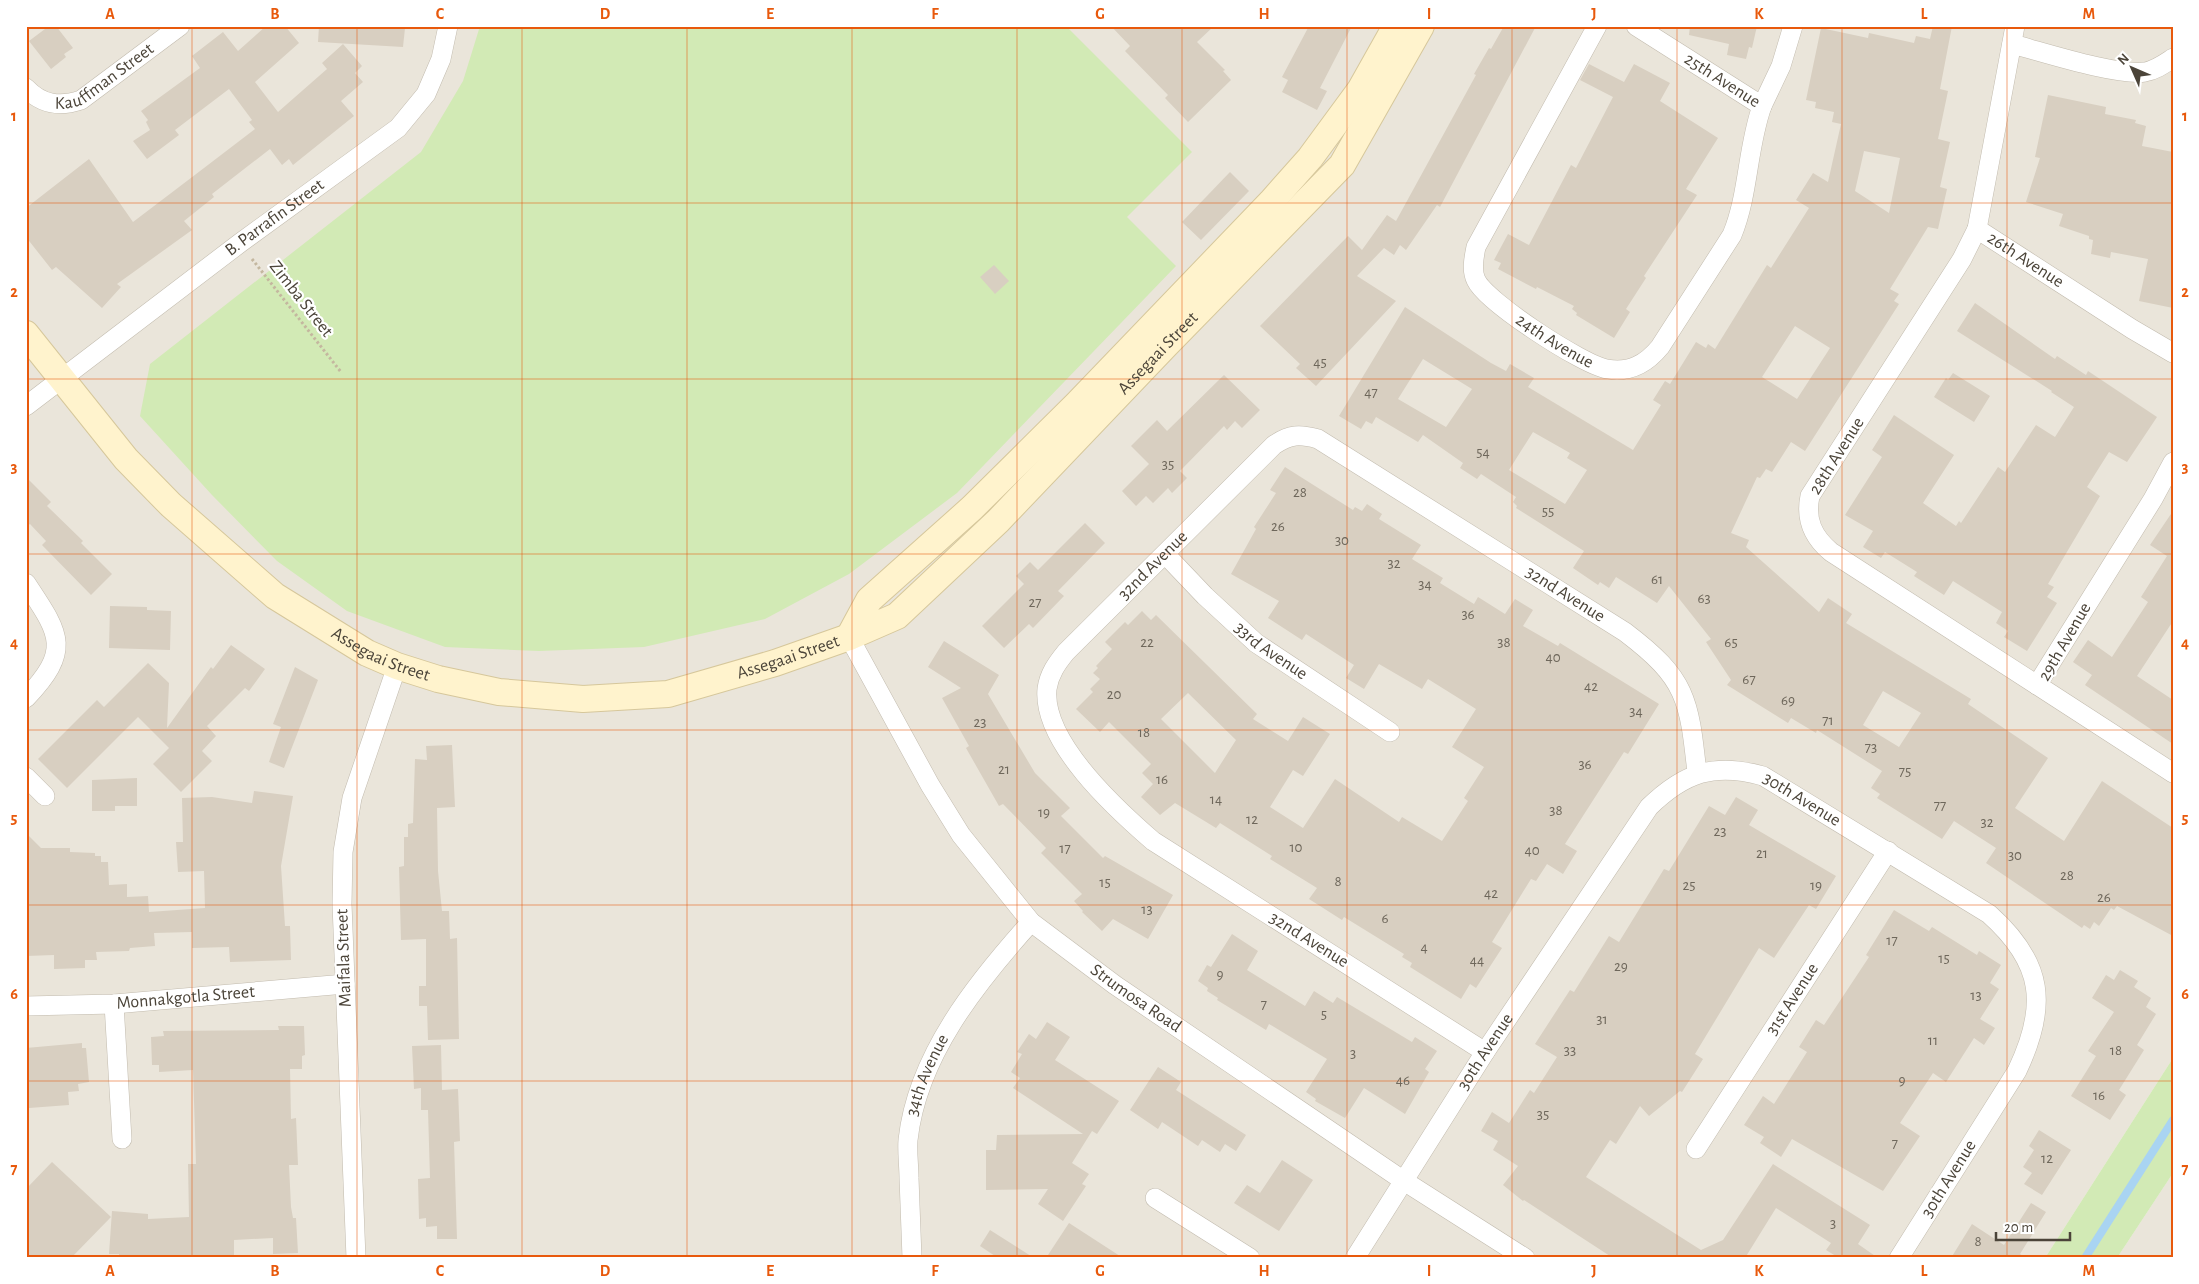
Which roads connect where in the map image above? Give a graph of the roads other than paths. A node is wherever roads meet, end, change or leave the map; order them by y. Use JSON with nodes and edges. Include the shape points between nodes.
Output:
{"nodes":[{"id":1,"x":180,"y":26,"type":"edge"},
{"id":2,"x":448,"y":26,"type":"edge"},
{"id":3,"x":1396,"y":26,"type":"edge"},
{"id":4,"x":1421,"y":26,"type":"edge"},
{"id":5,"x":1597,"y":26,"type":"edge"},
{"id":6,"x":1636,"y":26,"type":"edge"},
{"id":7,"x":1794,"y":26,"type":"edge"},
{"id":8,"x":2013,"y":35,"type":"edge"},
{"id":9,"x":2173,"y":58,"type":"edge"},
{"id":10,"x":26,"y":88,"type":"edge"},
{"id":11,"x":1762,"y":106,"type":"junction"},
{"id":12,"x":1977,"y":229,"type":"junction"},
{"id":13,"x":26,"y":334,"type":"edge"},
{"id":14,"x":2173,"y":353,"type":"edge"},
{"id":15,"x":62,"y":380,"type":"junction"},
{"id":16,"x":26,"y":406,"type":"edge"},
{"id":17,"x":2173,"y":462,"type":"edge"},
{"id":18,"x":1165,"y":554,"type":"junction"},
{"id":19,"x":26,"y":583,"type":"edge"},
{"id":20,"x":849,"y":637,"type":"junction"},
{"id":21,"x":397,"y":666,"type":"junction"},
{"id":22,"x":2037,"y":685,"type":"junction"},
{"id":23,"x":26,"y":698,"type":"edge"},
{"id":24,"x":1390,"y":732,"type":"dead end"},
{"id":25,"x":1697,"y":773,"type":"junction"},
{"id":26,"x":2173,"y":773,"type":"edge"},
{"id":27,"x":26,"y":777,"type":"edge"},
{"id":28,"x":45,"y":796,"type":"dead end"},
{"id":29,"x":1888,"y":851,"type":"junction"},
{"id":30,"x":1031,"y":922,"type":"junction"},
{"id":31,"x":345,"y":984,"type":"junction"},
{"id":32,"x":114,"y":1004,"type":"junction"},
{"id":33,"x":26,"y":1006,"type":"edge"},
{"id":34,"x":1485,"y":1052,"type":"junction"},
{"id":35,"x":122,"y":1139,"type":"dead end"},
{"id":36,"x":1696,"y":1149,"type":"dead end"},
{"id":37,"x":1404,"y":1181,"type":"junction"},
{"id":38,"x":1155,"y":1198,"type":"dead end"},
{"id":39,"x":356,"y":1258,"type":"edge"},
{"id":40,"x":912,"y":1258,"type":"edge"},
{"id":41,"x":1250,"y":1258,"type":"edge"},
{"id":42,"x":1355,"y":1258,"type":"edge"},
{"id":43,"x":1525,"y":1258,"type":"edge"},
{"id":44,"x":1899,"y":1258,"type":"edge"}],
"edges":[{"from":1,"to":10,"type":"street","name":"Kauffman Street","via":[[81,100],[66,105],[50,104],[33,96]]},
{"from":2,"to":15,"type":"street","name":"B. Parrafin Street","via":[[441,59],[426,94],[398,128],[240,243]]},
{"from":3,"to":20,"type":"street","name":"Assegaai Street","via":[[1360,90],[1310,158],[1271,202],[972,508],[869,600]]},
{"from":4,"to":20,"type":"street","name":"Assegaai Street","via":[[1342,165],[998,522],[897,616]]},
{"from":5,"to":11,"type":"street","name":"24th Avenue","via":[[1476,246],[1473,270],[1480,287],[1497,304],[1585,361],[1607,369],[1633,368],[1651,359],[1660,347],[1734,230]]},
{"from":6,"to":11,"type":"street","name":"25th Avenue"},
{"from":7,"to":11,"type":"street","name":"25th Avenue","via":[[1781,66]]},
{"from":8,"to":9,"type":"street","via":[[2123,71],[2144,72]]},
{"from":8,"to":12,"type":"street","name":"26th Avenue"},
{"from":12,"to":14,"type":"street","name":"26th Avenue"},
{"from":12,"to":22,"type":"street","name":"28th Avenue","via":[[1962,259],[1810,496],[1807,511],[1814,535],[1832,552]]},
{"from":13,"to":15,"type":"street","name":"Assegaai Street"},
{"from":15,"to":16,"type":"street","name":"B. Parrafin Street"},
{"from":15,"to":21,"type":"street","name":"Assegaai Street","via":[[126,459],[214,544],[275,596],[367,653]]},
{"from":17,"to":22,"type":"street","name":"29th Avenue"},
{"from":18,"to":24,"type":"street","name":"33rd Avenue","via":[[1256,643]]},
{"from":18,"to":25,"type":"street","name":"32nd Avenue","via":[[1274,445],[1295,435],[1318,439],[1625,632],[1654,655],[1667,668],[1688,705]]},
{"from":18,"to":34,"type":"street","name":"32nd Avenue","via":[[1054,667],[1047,688],[1049,709],[1059,736],[1102,793],[1153,841]]},
{"from":19,"to":23,"type":"street","via":[[52,623],[58,640],[50,668]]},
{"from":20,"to":21,"type":"street","name":"Assegaai Street","via":[[775,663],[668,694],[583,700],[499,692]]},
{"from":20,"to":30,"type":"street","name":"Strumosa Road","via":[[961,835]]},
{"from":21,"to":31,"type":"street","name":"Maifala Street","via":[[352,798],[343,852]]},
{"from":22,"to":26,"type":"street","name":"29th Avenue"},
{"from":25,"to":29,"type":"street","name":"30th Avenue","via":[[1729,771],[1763,776]]},
{"from":25,"to":34,"type":"street","name":"30th Avenue","via":[[1675,785],[1649,807]]},
{"from":27,"to":28,"type":"street"},
{"from":29,"to":36,"type":"street","name":"31st Avenue"},
{"from":29,"to":44,"type":"street","name":"30th Avenue","via":[[1989,914],[2010,932],[2026,956],[2034,977],[2037,1002],[2029,1047],[2017,1071]]},
{"from":30,"to":37,"type":"street","name":"Strumosa Road","via":[[1115,985]]},
{"from":30,"to":40,"type":"street","name":"34th Avenue","via":[[989,968],[965,1004],[942,1041],[918,1096],[908,1140]]},
{"from":31,"to":32,"type":"street","name":"Monnakgotla Street"},
{"from":31,"to":39,"type":"street","name":"Maifala Street"},
{"from":32,"to":33,"type":"street","name":"Monnakgotla Street"},
{"from":32,"to":35,"type":"street"},
{"from":34,"to":37,"type":"street","name":"30th Avenue"},
{"from":37,"to":42,"type":"street"},
{"from":37,"to":43,"type":"street","name":"Strumosa Road"},
{"from":38,"to":41,"type":"street"}]}
